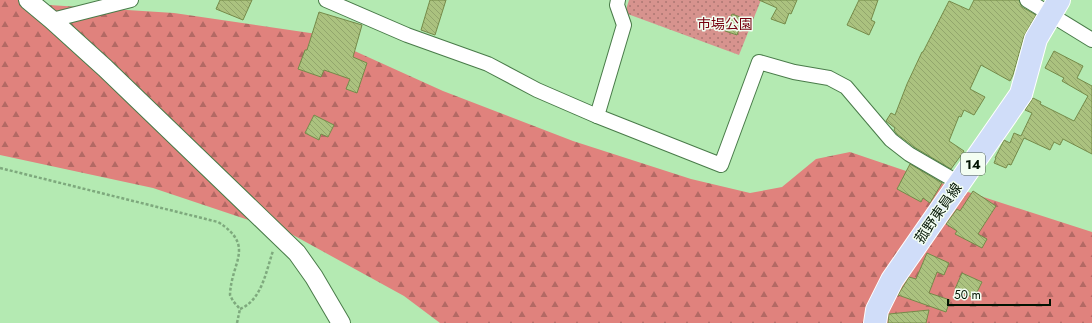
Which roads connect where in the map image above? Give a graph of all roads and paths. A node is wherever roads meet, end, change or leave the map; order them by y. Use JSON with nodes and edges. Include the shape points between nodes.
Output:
{"nodes":[{"id":1,"x":28,"y":0,"type":"edge"},
{"id":2,"x":131,"y":0,"type":"edge"},
{"id":3,"x":326,"y":0,"type":"edge"},
{"id":4,"x":618,"y":0,"type":"edge"},
{"id":5,"x":1027,"y":0,"type":"edge"},
{"id":6,"x":1055,"y":7,"type":"edge"},
{"id":7,"x":52,"y":20,"type":"junction"},
{"id":8,"x":1091,"y":36,"type":"edge"},
{"id":9,"x":597,"y":116,"type":"junction"},
{"id":10,"x":0,"y":168,"type":"edge"},
{"id":11,"x":959,"y":183,"type":"junction"},
{"id":12,"x":279,"y":235,"type":"junction"},
{"id":13,"x":240,"y":309,"type":"junction"},
{"id":14,"x":236,"y":323,"type":"edge"},
{"id":15,"x":341,"y":323,"type":"edge"},
{"id":16,"x":875,"y":323,"type":"edge"}],
"edges":[{"from":1,"to":7,"type":"street"},
{"from":2,"to":7,"type":"street"},
{"from":3,"to":9,"type":"street","via":[[408,36],[488,64],[537,90]]},
{"from":4,"to":9,"type":"street","via":[[617,5],[624,25]]},
{"from":5,"to":6,"type":"street"},
{"from":6,"to":8,"type":"street"},
{"from":6,"to":11,"type":"main road","name":"菰野東員線","number":"14","via":[[1036,39],[1021,94]]},
{"from":7,"to":12,"type":"street"},
{"from":9,"to":11,"type":"street","via":[[721,165],[759,62],[829,78],[846,87],[892,140],[908,154]]},
{"from":10,"to":13,"type":"path","via":[[218,222],[233,234],[239,246],[230,295]]},
{"from":11,"to":16,"type":"main road","name":"菰野東員線","number":"14","via":[[892,280]]},
{"from":12,"to":13,"type":"path","via":[[258,294]]},
{"from":12,"to":15,"type":"street","via":[[297,253],[314,277]]},
{"from":13,"to":14,"type":"path"}]}
